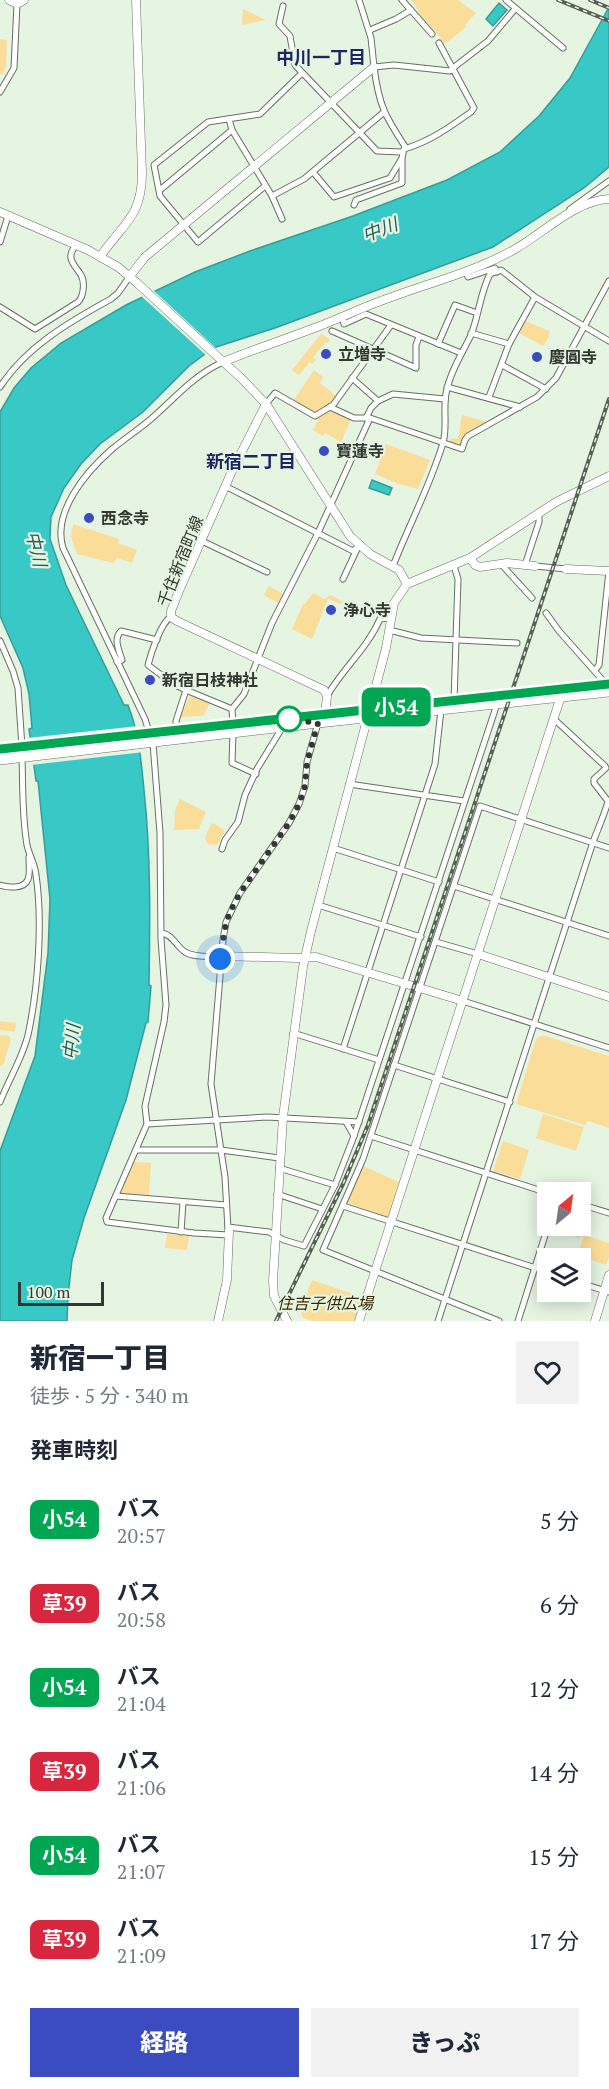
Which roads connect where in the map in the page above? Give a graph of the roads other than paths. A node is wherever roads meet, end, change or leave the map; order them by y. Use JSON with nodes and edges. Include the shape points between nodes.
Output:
{"nodes":[{"id":1,"x":136,"y":0,"type":"edge"},
{"id":2,"x":359,"y":0,"type":"edge"},
{"id":3,"x":402,"y":0,"type":"edge"},
{"id":4,"x":506,"y":0,"type":"edge"},
{"id":5,"x":17,"y":1,"type":"edge"},
{"id":6,"x":282,"y":6,"type":"dead end"},
{"id":7,"x":515,"y":9,"type":"junction"},
{"id":8,"x":411,"y":10,"type":"junction"},
{"id":9,"x":370,"y":30,"type":"junction"},
{"id":10,"x":432,"y":34,"type":"dead end"},
{"id":11,"x":439,"y":43,"type":"dead end"},
{"id":12,"x":563,"y":48,"type":"dead end"},
{"id":13,"x":374,"y":67,"type":"junction"},
{"id":14,"x":453,"y":69,"type":"junction"},
{"id":15,"x":302,"y":73,"type":"junction"},
{"id":16,"x":0,"y":92,"type":"edge"},
{"id":17,"x":332,"y":103,"type":"junction"},
{"id":18,"x":383,"y":112,"type":"junction"},
{"id":19,"x":229,"y":119,"type":"junction"},
{"id":20,"x":232,"y":130,"type":"junction"},
{"id":21,"x":360,"y":133,"type":"junction"},
{"id":22,"x":403,"y":153,"type":"junction"},
{"id":23,"x":254,"y":166,"type":"junction"},
{"id":24,"x":313,"y":172,"type":"junction"},
{"id":25,"x":609,"y":181,"type":"edge"},
{"id":26,"x":265,"y":186,"type":"junction"},
{"id":27,"x":160,"y":189,"type":"junction"},
{"id":28,"x":272,"y":196,"type":"junction"},
{"id":29,"x":609,"y":199,"type":"edge"},
{"id":30,"x":354,"y":205,"type":"dead end"},
{"id":31,"x":4,"y":214,"type":"edge"},
{"id":32,"x":282,"y":219,"type":"dead end"},
{"id":33,"x":552,"y":223,"type":"junction"},
{"id":34,"x":183,"y":225,"type":"junction"},
{"id":35,"x":0,"y":242,"type":"edge"},
{"id":36,"x":76,"y":244,"type":"junction"},
{"id":37,"x":100,"y":257,"type":"junction"},
{"id":38,"x":466,"y":272,"type":"junction"},
{"id":39,"x":497,"y":272,"type":"junction"},
{"id":40,"x":130,"y":276,"type":"junction"},
{"id":41,"x":609,"y":281,"type":"edge"},
{"id":42,"x":536,"y":297,"type":"junction"},
{"id":43,"x":0,"y":307,"type":"edge"},
{"id":44,"x":477,"y":313,"type":"junction"},
{"id":45,"x":342,"y":317,"type":"junction"},
{"id":46,"x":391,"y":325,"type":"junction"},
{"id":47,"x":585,"y":327,"type":"junction"},
{"id":48,"x":332,"y":331,"type":"dead end"},
{"id":49,"x":471,"y":333,"type":"junction"},
{"id":50,"x":420,"y":337,"type":"junction"},
{"id":51,"x":609,"y":341,"type":"edge"},
{"id":52,"x":438,"y":344,"type":"junction"},
{"id":53,"x":509,"y":344,"type":"junction"},
{"id":54,"x":373,"y":349,"type":"junction"},
{"id":55,"x":461,"y":353,"type":"junction"},
{"id":56,"x":221,"y":360,"type":"junction"},
{"id":57,"x":502,"y":365,"type":"junction"},
{"id":58,"x":352,"y":378,"type":"junction"},
{"id":59,"x":0,"y":387,"type":"edge"},
{"id":60,"x":447,"y":387,"type":"junction"},
{"id":61,"x":546,"y":389,"type":"junction"},
{"id":62,"x":489,"y":397,"type":"junction"},
{"id":63,"x":445,"y":399,"type":"junction"},
{"id":64,"x":378,"y":401,"type":"junction"},
{"id":65,"x":266,"y":404,"type":"junction"},
{"id":66,"x":330,"y":407,"type":"junction"},
{"id":67,"x":520,"y":407,"type":"junction"},
{"id":68,"x":368,"y":418,"type":"junction"},
{"id":69,"x":442,"y":444,"type":"junction"},
{"id":70,"x":609,"y":477,"type":"edge"},
{"id":71,"x":225,"y":486,"type":"junction"},
{"id":72,"x":330,"y":506,"type":"junction"},
{"id":73,"x":539,"y":514,"type":"junction"},
{"id":74,"x":318,"y":533,"type":"junction"},
{"id":75,"x":202,"y":542,"type":"junction"},
{"id":76,"x":359,"y":546,"type":"junction"},
{"id":77,"x":470,"y":558,"type":"junction"},
{"id":78,"x":501,"y":564,"type":"junction"},
{"id":79,"x":525,"y":565,"type":"junction"},
{"id":80,"x":393,"y":566,"type":"junction"},
{"id":81,"x":454,"y":566,"type":"junction"},
{"id":82,"x":535,"y":566,"type":"joint"},
{"id":83,"x":566,"y":569,"type":"joint"},
{"id":84,"x":609,"y":571,"type":"edge"},
{"id":85,"x":267,"y":572,"type":"dead end"},
{"id":86,"x":343,"y":579,"type":"dead end"},
{"id":87,"x":407,"y":584,"type":"junction"},
{"id":88,"x":532,"y":598,"type":"dead end"},
{"id":89,"x":546,"y":613,"type":"dead end"},
{"id":90,"x":171,"y":617,"type":"junction"},
{"id":91,"x":390,"y":618,"type":"junction"},
{"id":92,"x":606,"y":620,"type":"edge"},
{"id":93,"x":389,"y":630,"type":"junction"},
{"id":94,"x":455,"y":639,"type":"junction"},
{"id":95,"x":157,"y":640,"type":"junction"},
{"id":96,"x":0,"y":641,"type":"edge"},
{"id":97,"x":517,"y":643,"type":"dead end"},
{"id":98,"x":256,"y":659,"type":"junction"},
{"id":99,"x":117,"y":662,"type":"junction"},
{"id":100,"x":595,"y":670,"type":"junction"},
{"id":101,"x":608,"y":687,"type":"edge"},
{"id":102,"x":186,"y":690,"type":"junction"},
{"id":103,"x":562,"y":693,"type":"junction"},
{"id":104,"x":327,"y":696,"type":"junction"},
{"id":105,"x":494,"y":700,"type":"junction"},
{"id":106,"x":454,"y":701,"type":"junction"},
{"id":107,"x":232,"y":710,"type":"junction"},
{"id":108,"x":441,"y":710,"type":"junction"},
{"id":109,"x":367,"y":714,"type":"junction"},
{"id":110,"x":325,"y":715,"type":"junction"},
{"id":111,"x":554,"y":719,"type":"junction"},
{"id":112,"x":318,"y":723,"type":"junction"},
{"id":113,"x":283,"y":727,"type":"junction"},
{"id":114,"x":176,"y":729,"type":"junction"},
{"id":115,"x":233,"y":729,"type":"junction"},
{"id":116,"x":145,"y":733,"type":"junction"},
{"id":117,"x":148,"y":744,"type":"junction"},
{"id":118,"x":24,"y":746,"type":"junction"},
{"id":119,"x":0,"y":749,"type":"edge"},
{"id":120,"x":25,"y":758,"type":"junction"},
{"id":121,"x":0,"y":760,"type":"edge"},
{"id":122,"x":256,"y":774,"type":"junction"},
{"id":123,"x":349,"y":784,"type":"junction"},
{"id":124,"x":424,"y":796,"type":"junction"},
{"id":125,"x":464,"y":801,"type":"junction"},
{"id":126,"x":521,"y":820,"type":"junction"},
{"id":127,"x":593,"y":843,"type":"junction"},
{"id":128,"x":333,"y":848,"type":"junction"},
{"id":129,"x":609,"y":848,"type":"edge"},
{"id":130,"x":222,"y":849,"type":"dead end"},
{"id":131,"x":29,"y":851,"type":"junction"},
{"id":132,"x":401,"y":870,"type":"junction"},
{"id":133,"x":439,"y":882,"type":"junction"},
{"id":134,"x":0,"y":885,"type":"edge"},
{"id":135,"x":454,"y":886,"type":"junction"},
{"id":136,"x":495,"y":899,"type":"junction"},
{"id":137,"x":318,"y":904,"type":"junction"},
{"id":138,"x":567,"y":923,"type":"junction"},
{"id":139,"x":384,"y":924,"type":"junction"},
{"id":140,"x":162,"y":933,"type":"junction"},
{"id":141,"x":609,"y":936,"type":"edge"},
{"id":142,"x":421,"y":937,"type":"junction"},
{"id":143,"x":436,"y":942,"type":"junction"},
{"id":144,"x":478,"y":954,"type":"junction"},
{"id":145,"x":220,"y":956,"type":"junction"},
{"id":146,"x":305,"y":957,"type":"junction"},
{"id":147,"x":369,"y":972,"type":"junction"},
{"id":148,"x":549,"y":978,"type":"junction"},
{"id":149,"x":405,"y":983,"type":"junction"},
{"id":150,"x":421,"y":987,"type":"junction"},
{"id":151,"x":609,"y":996,"type":"edge"},
{"id":152,"x":463,"y":1001,"type":"junction"},
{"id":153,"x":534,"y":1025,"type":"junction"},
{"id":154,"x":293,"y":1033,"type":"junction"},
{"id":155,"x":609,"y":1038,"type":"edge"},
{"id":156,"x":608,"y":1047,"type":"edge"},
{"id":157,"x":343,"y":1049,"type":"junction"},
{"id":158,"x":379,"y":1059,"type":"junction"},
{"id":159,"x":394,"y":1065,"type":"junction"},
{"id":160,"x":438,"y":1079,"type":"junction"},
{"id":161,"x":0,"y":1102,"type":"edge"},
{"id":162,"x":510,"y":1102,"type":"junction"},
{"id":163,"x":283,"y":1117,"type":"junction"},
{"id":164,"x":216,"y":1120,"type":"junction"},
{"id":165,"x":346,"y":1122,"type":"junction"},
{"id":166,"x":359,"y":1122,"type":"junction"},
{"id":167,"x":147,"y":1124,"type":"junction"},
{"id":168,"x":354,"y":1136,"type":"junction"},
{"id":169,"x":371,"y":1136,"type":"junction"},
{"id":170,"x":136,"y":1150,"type":"junction"},
{"id":171,"x":221,"y":1150,"type":"junction"},
{"id":172,"x":415,"y":1150,"type":"junction"},
{"id":173,"x":279,"y":1158,"type":"junction"},
{"id":174,"x":279,"y":1168,"type":"junction"},
{"id":175,"x":486,"y":1173,"type":"junction"},
{"id":176,"x":335,"y":1185,"type":"junction"},
{"id":177,"x":537,"y":1189,"type":"edge"},
{"id":178,"x":277,"y":1194,"type":"junction"},
{"id":179,"x":116,"y":1196,"type":"junction"},
{"id":180,"x":183,"y":1202,"type":"junction"},
{"id":181,"x":226,"y":1205,"type":"junction"},
{"id":182,"x":343,"y":1206,"type":"junction"},
{"id":183,"x":591,"y":1207,"type":"edge"},
{"id":184,"x":322,"y":1209,"type":"junction"},
{"id":185,"x":609,"y":1213,"type":"edge"},
{"id":186,"x":392,"y":1222,"type":"junction"},
{"id":187,"x":228,"y":1231,"type":"junction"},
{"id":188,"x":181,"y":1232,"type":"junction"},
{"id":189,"x":274,"y":1234,"type":"junction"},
{"id":190,"x":546,"y":1236,"type":"edge"},
{"id":191,"x":463,"y":1245,"type":"junction"},
{"id":192,"x":535,"y":1268,"type":"junction"},
{"id":193,"x":376,"y":1271,"type":"junction"},
{"id":194,"x":609,"y":1275,"type":"edge"},
{"id":195,"x":591,"y":1286,"type":"edge"},
{"id":196,"x":606,"y":1291,"type":"edge"},
{"id":197,"x":446,"y":1299,"type":"junction"},
{"id":198,"x":218,"y":1321,"type":"edge"},
{"id":199,"x":287,"y":1321,"type":"edge"},
{"id":200,"x":359,"y":1321,"type":"edge"},
{"id":201,"x":438,"y":1321,"type":"edge"},
{"id":202,"x":499,"y":1321,"type":"edge"},
{"id":203,"x":518,"y":1321,"type":"edge"},
{"id":204,"x":595,"y":1321,"type":"edge"}],
"edges":[{"from":1,"to":37,"type":"street","via":[[141,195],[129,222]]},
{"from":2,"to":9,"type":"street"},
{"from":3,"to":8,"type":"street"},
{"from":4,"to":7,"type":"street"},
{"from":5,"to":16,"type":"street","via":[[14,68]]},
{"from":6,"to":15,"type":"street","via":[[279,24],[290,36],[296,65]]},
{"from":7,"to":12,"type":"street"},
{"from":7,"to":14,"type":"street","via":[[488,40]]},
{"from":8,"to":9,"type":"street"},
{"from":8,"to":10,"type":"street"},
{"from":9,"to":13,"type":"street"},
{"from":11,"to":14,"type":"street"},
{"from":13,"to":14,"type":"street"},
{"from":13,"to":17,"type":"street"},
{"from":13,"to":18,"type":"street"},
{"from":14,"to":22,"type":"street","via":[[474,110]]},
{"from":15,"to":17,"type":"street"},
{"from":15,"to":19,"type":"street","via":[[260,114]]},
{"from":17,"to":21,"type":"street"},
{"from":17,"to":23,"type":"street"},
{"from":18,"to":21,"type":"street"},
{"from":18,"to":22,"type":"street"},
{"from":19,"to":20,"type":"street"},
{"from":19,"to":27,"type":"street","via":[[208,122],[154,165]]},
{"from":20,"to":23,"type":"street"},
{"from":20,"to":27,"type":"street"},
{"from":21,"to":22,"type":"street","via":[[377,151]]},
{"from":21,"to":24,"type":"street"},
{"from":22,"to":24,"type":"street","via":[[390,178],[334,197]]},
{"from":22,"to":30,"type":"street","via":[[402,183],[356,200]]},
{"from":23,"to":26,"type":"street"},
{"from":23,"to":34,"type":"street"},
{"from":24,"to":28,"type":"street"},
{"from":25,"to":33,"type":"street"},
{"from":26,"to":28,"type":"street"},
{"from":26,"to":34,"type":"street","via":[[198,242]]},
{"from":27,"to":34,"type":"street","via":[[160,196]]},
{"from":28,"to":32,"type":"street"},
{"from":29,"to":33,"type":"street","via":[[591,202]]},
{"from":31,"to":35,"type":"street"},
{"from":31,"to":36,"type":"street"},
{"from":33,"to":38,"type":"street","via":[[510,252]]},
{"from":34,"to":40,"type":"street","via":[[145,257]]},
{"from":36,"to":37,"type":"street"},
{"from":36,"to":43,"type":"street","via":[[70,255],[83,277],[78,303],[35,329]]},
{"from":37,"to":40,"type":"street"},
{"from":38,"to":39,"type":"street","via":[[468,277],[495,268]]},
{"from":38,"to":45,"type":"street"},
{"from":39,"to":42,"type":"street","via":[[501,270]]},
{"from":39,"to":44,"type":"street","via":[[486,281]]},
{"from":40,"to":56,"type":"street"},
{"from":40,"to":59,"type":"street","via":[[111,299],[33,349]]},
{"from":41,"to":47,"type":"street"},
{"from":42,"to":47,"type":"street"},
{"from":42,"to":53,"type":"street"},
{"from":44,"to":49,"type":"street"},
{"from":44,"to":52,"type":"street","via":[[455,305]]},
{"from":45,"to":46,"type":"street","via":[[344,324],[366,314]]},
{"from":45,"to":56,"type":"street"},
{"from":46,"to":50,"type":"street"},
{"from":46,"to":54,"type":"street"},
{"from":47,"to":51,"type":"street"},
{"from":47,"to":61,"type":"street","via":[[561,371]]},
{"from":48,"to":54,"type":"street"},
{"from":49,"to":53,"type":"street"},
{"from":49,"to":55,"type":"street"},
{"from":50,"to":52,"type":"street"},
{"from":50,"to":54,"type":"street","via":[[416,368]]},
{"from":52,"to":55,"type":"street"},
{"from":53,"to":57,"type":"street"},
{"from":54,"to":58,"type":"street"},
{"from":55,"to":60,"type":"street"},
{"from":56,"to":65,"type":"street"},
{"from":56,"to":99,"type":"street","via":[[106,454],[82,482],[64,514],[60,531],[63,548]]},
{"from":57,"to":61,"type":"street"},
{"from":57,"to":62,"type":"street"},
{"from":58,"to":64,"type":"street"},
{"from":58,"to":66,"type":"street"},
{"from":60,"to":62,"type":"street"},
{"from":60,"to":63,"type":"street"},
{"from":61,"to":67,"type":"street"},
{"from":62,"to":67,"type":"street"},
{"from":63,"to":64,"type":"street","via":[[393,394]]},
{"from":63,"to":69,"type":"street"},
{"from":64,"to":68,"type":"street"},
{"from":65,"to":66,"type":"street","via":[[275,393],[315,416]]},
{"from":65,"to":71,"type":"street","name":"千住新宿町線"},
{"from":65,"to":72,"type":"street"},
{"from":66,"to":68,"type":"street","via":[[354,418]]},
{"from":67,"to":69,"type":"street","via":[[468,436],[462,450]]},
{"from":68,"to":69,"type":"street"},
{"from":68,"to":72,"type":"street"},
{"from":69,"to":80,"type":"street"},
{"from":70,"to":73,"type":"street"},
{"from":71,"to":74,"type":"street"},
{"from":71,"to":75,"type":"street","name":"千住新宿町線"},
{"from":72,"to":74,"type":"street"},
{"from":72,"to":76,"type":"street"},
{"from":73,"to":77,"type":"street"},
{"from":73,"to":79,"type":"street"},
{"from":74,"to":76,"type":"street","via":[[353,551]]},
{"from":74,"to":98,"type":"street"},
{"from":75,"to":85,"type":"street"},
{"from":75,"to":90,"type":"street","name":"千住新宿町線"},
{"from":76,"to":80,"type":"street"},
{"from":76,"to":86,"type":"street"},
{"from":77,"to":78,"type":"street","via":[[477,567]]},
{"from":77,"to":81,"type":"street"},
{"from":78,"to":79,"type":"street"},
{"from":78,"to":88,"type":"street"},
{"from":79,"to":82,"type":"street"},
{"from":80,"to":87,"type":"street"},
{"from":81,"to":87,"type":"street"},
{"from":81,"to":94,"type":"street","via":[[458,579]]},
{"from":82,"to":83,"type":"street"},
{"from":83,"to":84,"type":"street"},
{"from":84,"to":92,"type":"street"},
{"from":87,"to":91,"type":"street","via":[[398,595]]},
{"from":89,"to":100,"type":"street"},
{"from":90,"to":95,"type":"street","via":[[166,619]]},
{"from":90,"to":98,"type":"street","name":"千住新宿町線"},
{"from":91,"to":93,"type":"street"},
{"from":91,"to":104,"type":"street","via":[[380,620],[372,638]]},
{"from":92,"to":100,"type":"street"},
{"from":93,"to":94,"type":"street","via":[[421,638]]},
{"from":93,"to":109,"type":"street"},
{"from":94,"to":97,"type":"street"},
{"from":94,"to":106,"type":"street"},
{"from":95,"to":99,"type":"street","via":[[121,631],[117,643],[122,660]]},
{"from":95,"to":102,"type":"street","via":[[148,665]]},
{"from":96,"to":118,"type":"street","via":[[18,688]]},
{"from":98,"to":104,"type":"street","name":"千住新宿町線","via":[[324,690]]},
{"from":98,"to":107,"type":"street","via":[[244,694]]},
{"from":99,"to":116,"type":"street","via":[[145,719]]},
{"from":100,"to":101,"type":"street"},
{"from":101,"to":103,"type":"highway"},
{"from":102,"to":107,"type":"street"},
{"from":102,"to":114,"type":"street"},
{"from":103,"to":105,"type":"highway"},
{"from":103,"to":111,"type":"street"},
{"from":104,"to":110,"type":"street"},
{"from":105,"to":106,"type":"highway"},
{"from":105,"to":108,"type":"highway"},
{"from":105,"to":125,"type":"street"},
{"from":106,"to":109,"type":"highway"},
{"from":107,"to":115,"type":"street"},
{"from":108,"to":109,"type":"highway"},
{"from":108,"to":124,"type":"street","via":[[435,764]]},
{"from":109,"to":110,"type":"highway"},
{"from":109,"to":112,"type":"highway"},
{"from":109,"to":123,"type":"street"},
{"from":110,"to":115,"type":"highway"},
{"from":111,"to":126,"type":"street"},
{"from":111,"to":127,"type":"street","via":[[606,768],[594,779],[608,804]]},
{"from":112,"to":113,"type":"highway"},
{"from":112,"to":145,"type":"street","via":[[299,804],[231,910]]},
{"from":113,"to":115,"type":"highway"},
{"from":113,"to":122,"type":"street"},
{"from":114,"to":115,"type":"highway"},
{"from":114,"to":116,"type":"highway"},
{"from":115,"to":117,"type":"highway"},
{"from":115,"to":122,"type":"street","via":[[232,763]]},
{"from":116,"to":118,"type":"highway"},
{"from":117,"to":120,"type":"highway"},
{"from":117,"to":140,"type":"street","via":[[160,851]]},
{"from":118,"to":119,"type":"highway"},
{"from":120,"to":121,"type":"highway"},
{"from":120,"to":131,"type":"street","via":[[23,799]]},
{"from":122,"to":130,"type":"street","via":[[238,822]]},
{"from":123,"to":124,"type":"street"},
{"from":123,"to":128,"type":"street"},
{"from":124,"to":125,"type":"street"},
{"from":124,"to":132,"type":"street"},
{"from":125,"to":133,"type":"street"},
{"from":126,"to":127,"type":"street"},
{"from":126,"to":135,"type":"street","via":[[480,806]]},
{"from":126,"to":136,"type":"street"},
{"from":127,"to":129,"type":"street"},
{"from":127,"to":138,"type":"street"},
{"from":128,"to":132,"type":"street"},
{"from":128,"to":137,"type":"street"},
{"from":131,"to":134,"type":"street","via":[[26,884]]},
{"from":131,"to":161,"type":"street","via":[[37,876],[36,976],[26,1043]]},
{"from":132,"to":133,"type":"street"},
{"from":132,"to":139,"type":"street"},
{"from":133,"to":142,"type":"street"},
{"from":135,"to":136,"type":"street"},
{"from":135,"to":143,"type":"street"},
{"from":136,"to":138,"type":"street"},
{"from":136,"to":144,"type":"street"},
{"from":137,"to":139,"type":"street"},
{"from":137,"to":146,"type":"street"},
{"from":138,"to":141,"type":"street"},
{"from":138,"to":148,"type":"street"},
{"from":139,"to":142,"type":"street"},
{"from":139,"to":147,"type":"street"},
{"from":140,"to":145,"type":"street","via":[[185,952]]},
{"from":140,"to":167,"type":"street","via":[[166,1005],[145,1106]]},
{"from":142,"to":149,"type":"street"},
{"from":143,"to":144,"type":"street"},
{"from":143,"to":150,"type":"street"},
{"from":144,"to":148,"type":"street"},
{"from":144,"to":152,"type":"street"},
{"from":145,"to":146,"type":"street"},
{"from":145,"to":164,"type":"street","via":[[212,1070]]},
{"from":146,"to":147,"type":"street"},
{"from":146,"to":154,"type":"street"},
{"from":147,"to":149,"type":"street"},
{"from":147,"to":157,"type":"street"},
{"from":148,"to":151,"type":"street"},
{"from":148,"to":153,"type":"street"},
{"from":149,"to":150,"type":"street"},
{"from":149,"to":158,"type":"street"},
{"from":150,"to":152,"type":"street"},
{"from":150,"to":159,"type":"street"},
{"from":152,"to":153,"type":"street"},
{"from":152,"to":160,"type":"street"},
{"from":153,"to":156,"type":"street"},
{"from":153,"to":162,"type":"street"},
{"from":154,"to":157,"type":"street"},
{"from":154,"to":163,"type":"street"},
{"from":155,"to":156,"type":"street"},
{"from":157,"to":158,"type":"street"},
{"from":158,"to":166,"type":"street"},
{"from":159,"to":160,"type":"street"},
{"from":159,"to":169,"type":"street"},
{"from":160,"to":162,"type":"street"},
{"from":160,"to":172,"type":"street"},
{"from":162,"to":175,"type":"street"},
{"from":163,"to":164,"type":"street"},
{"from":163,"to":165,"type":"street"},
{"from":163,"to":173,"type":"street"},
{"from":164,"to":167,"type":"street"},
{"from":164,"to":171,"type":"street"},
{"from":165,"to":166,"type":"street"},
{"from":165,"to":168,"type":"street"},
{"from":166,"to":168,"type":"street"},
{"from":167,"to":170,"type":"street"},
{"from":168,"to":176,"type":"street"},
{"from":169,"to":172,"type":"street"},
{"from":169,"to":182,"type":"street"},
{"from":170,"to":171,"type":"street"},
{"from":170,"to":179,"type":"street"},
{"from":171,"to":173,"type":"street"},
{"from":171,"to":181,"type":"street"},
{"from":172,"to":175,"type":"street"},
{"from":172,"to":186,"type":"street"},
{"from":173,"to":174,"type":"street"},
{"from":174,"to":176,"type":"street"},
{"from":174,"to":178,"type":"street"},
{"from":175,"to":177,"type":"street"},
{"from":175,"to":191,"type":"street"},
{"from":176,"to":184,"type":"street"},
{"from":178,"to":184,"type":"street"},
{"from":178,"to":189,"type":"street"},
{"from":179,"to":180,"type":"street"},
{"from":179,"to":188,"type":"street","via":[[106,1218],[108,1224]]},
{"from":180,"to":181,"type":"street"},
{"from":180,"to":188,"type":"street"},
{"from":181,"to":187,"type":"street"},
{"from":182,"to":186,"type":"street"},
{"from":182,"to":193,"type":"street","via":[[323,1250]]},
{"from":183,"to":185,"type":"street"},
{"from":184,"to":189,"type":"street","via":[[304,1246]]},
{"from":186,"to":191,"type":"street"},
{"from":186,"to":193,"type":"street"},
{"from":187,"to":188,"type":"street"},
{"from":187,"to":189,"type":"street"},
{"from":187,"to":198,"type":"street","via":[[229,1266]]},
{"from":189,"to":199,"type":"street","via":[[273,1290]]},
{"from":190,"to":192,"type":"street"},
{"from":191,"to":192,"type":"street"},
{"from":191,"to":197,"type":"street"},
{"from":192,"to":203,"type":"street"},
{"from":193,"to":197,"type":"street"},
{"from":193,"to":200,"type":"street"},
{"from":194,"to":196,"type":"street"},
{"from":195,"to":196,"type":"street"},
{"from":196,"to":204,"type":"street"},
{"from":197,"to":201,"type":"street"},
{"from":197,"to":202,"type":"street"}]}
